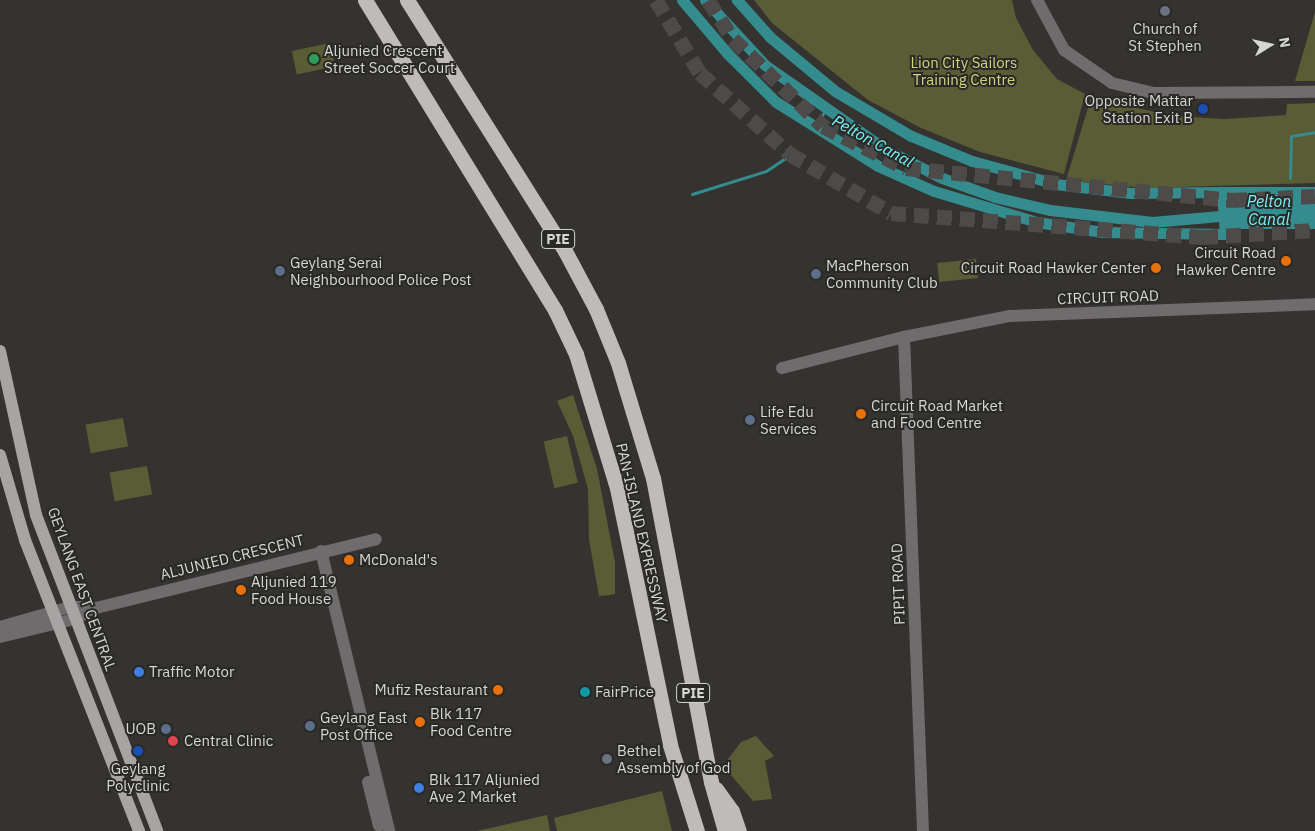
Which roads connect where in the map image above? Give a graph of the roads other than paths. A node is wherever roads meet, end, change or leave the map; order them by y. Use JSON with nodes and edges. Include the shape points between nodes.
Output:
{"nodes":[{"id":1,"x":365,"y":0,"type":"edge"},
{"id":2,"x":407,"y":0,"type":"edge"},
{"id":3,"x":1037,"y":0,"type":"edge"},
{"id":4,"x":1315,"y":92,"type":"edge"},
{"id":5,"x":1315,"y":304,"type":"edge"},
{"id":6,"x":904,"y":336,"type":"junction"},
{"id":7,"x":0,"y":351,"type":"edge"},
{"id":8,"x":782,"y":368,"type":"dead end"},
{"id":9,"x":0,"y":455,"type":"edge"},
{"id":10,"x":376,"y":539,"type":"dead end"},
{"id":11,"x":318,"y":552,"type":"junction"},
{"id":12,"x":72,"y":613,"type":"junction"},
{"id":13,"x":54,"y":617,"type":"junction"},
{"id":14,"x":0,"y":627,"type":"edge"},
{"id":15,"x":0,"y":637,"type":"edge"},
{"id":16,"x":670,"y":745,"type":"junction"},
{"id":17,"x":711,"y":782,"type":"junction"},
{"id":18,"x":139,"y":831,"type":"edge"},
{"id":19,"x":157,"y":831,"type":"edge"},
{"id":20,"x":380,"y":831,"type":"edge"},
{"id":21,"x":389,"y":831,"type":"edge"},
{"id":22,"x":688,"y":831,"type":"edge"},
{"id":23,"x":696,"y":831,"type":"edge"},
{"id":24,"x":725,"y":831,"type":"edge"},
{"id":25,"x":739,"y":831,"type":"edge"},
{"id":26,"x":923,"y":831,"type":"edge"}],
"edges":[{"from":1,"to":16,"type":"highway","name":"PAN-ISLAND EXPRESSWAY","number":"PIE","via":[[555,310],[584,376],[617,488]]},
{"from":2,"to":17,"type":"highway","name":"PAN-ISLAND EXPRESSWAY","number":"PIE","via":[[565,251],[596,309],[624,379],[642,434],[664,529],[674,604]]},
{"from":3,"to":4,"type":"street","via":[[1064,50],[1112,83],[1135,90],[1176,94]]},
{"from":5,"to":6,"type":"street","name":"CIRCUIT ROAD","via":[[1009,316]]},
{"from":6,"to":8,"type":"street","name":"CIRCUIT ROAD"},
{"from":6,"to":26,"type":"street","name":"PIPIT ROAD"},
{"from":7,"to":12,"type":"main road","name":"GEYLANG EAST CENTRAL","via":[[35,510]]},
{"from":9,"to":13,"type":"main road","via":[[17,517]]},
{"from":10,"to":11,"type":"street","name":"ALJUNIED CRESCENT"},
{"from":11,"to":12,"type":"street","name":"ALJUNIED CRESCENT"},
{"from":11,"to":20,"type":"street"},
{"from":11,"to":21,"type":"street"},
{"from":12,"to":13,"type":"street","name":"ALJUNIED CRESCENT"},
{"from":12,"to":19,"type":"main road","name":"GEYLANG EAST CENTRAL"},
{"from":13,"to":14,"type":"street"},
{"from":13,"to":15,"type":"street"},
{"from":13,"to":18,"type":"main road"},
{"from":16,"to":22,"type":"highway"},
{"from":16,"to":23,"type":"highway","name":"PAN-ISLAND EXPRESSWAY","number":"PIE"},
{"from":17,"to":24,"type":"highway","name":"PAN-ISLAND EXPRESSWAY","number":"PIE"},
{"from":17,"to":25,"type":"highway","via":[[726,800]]}]}
